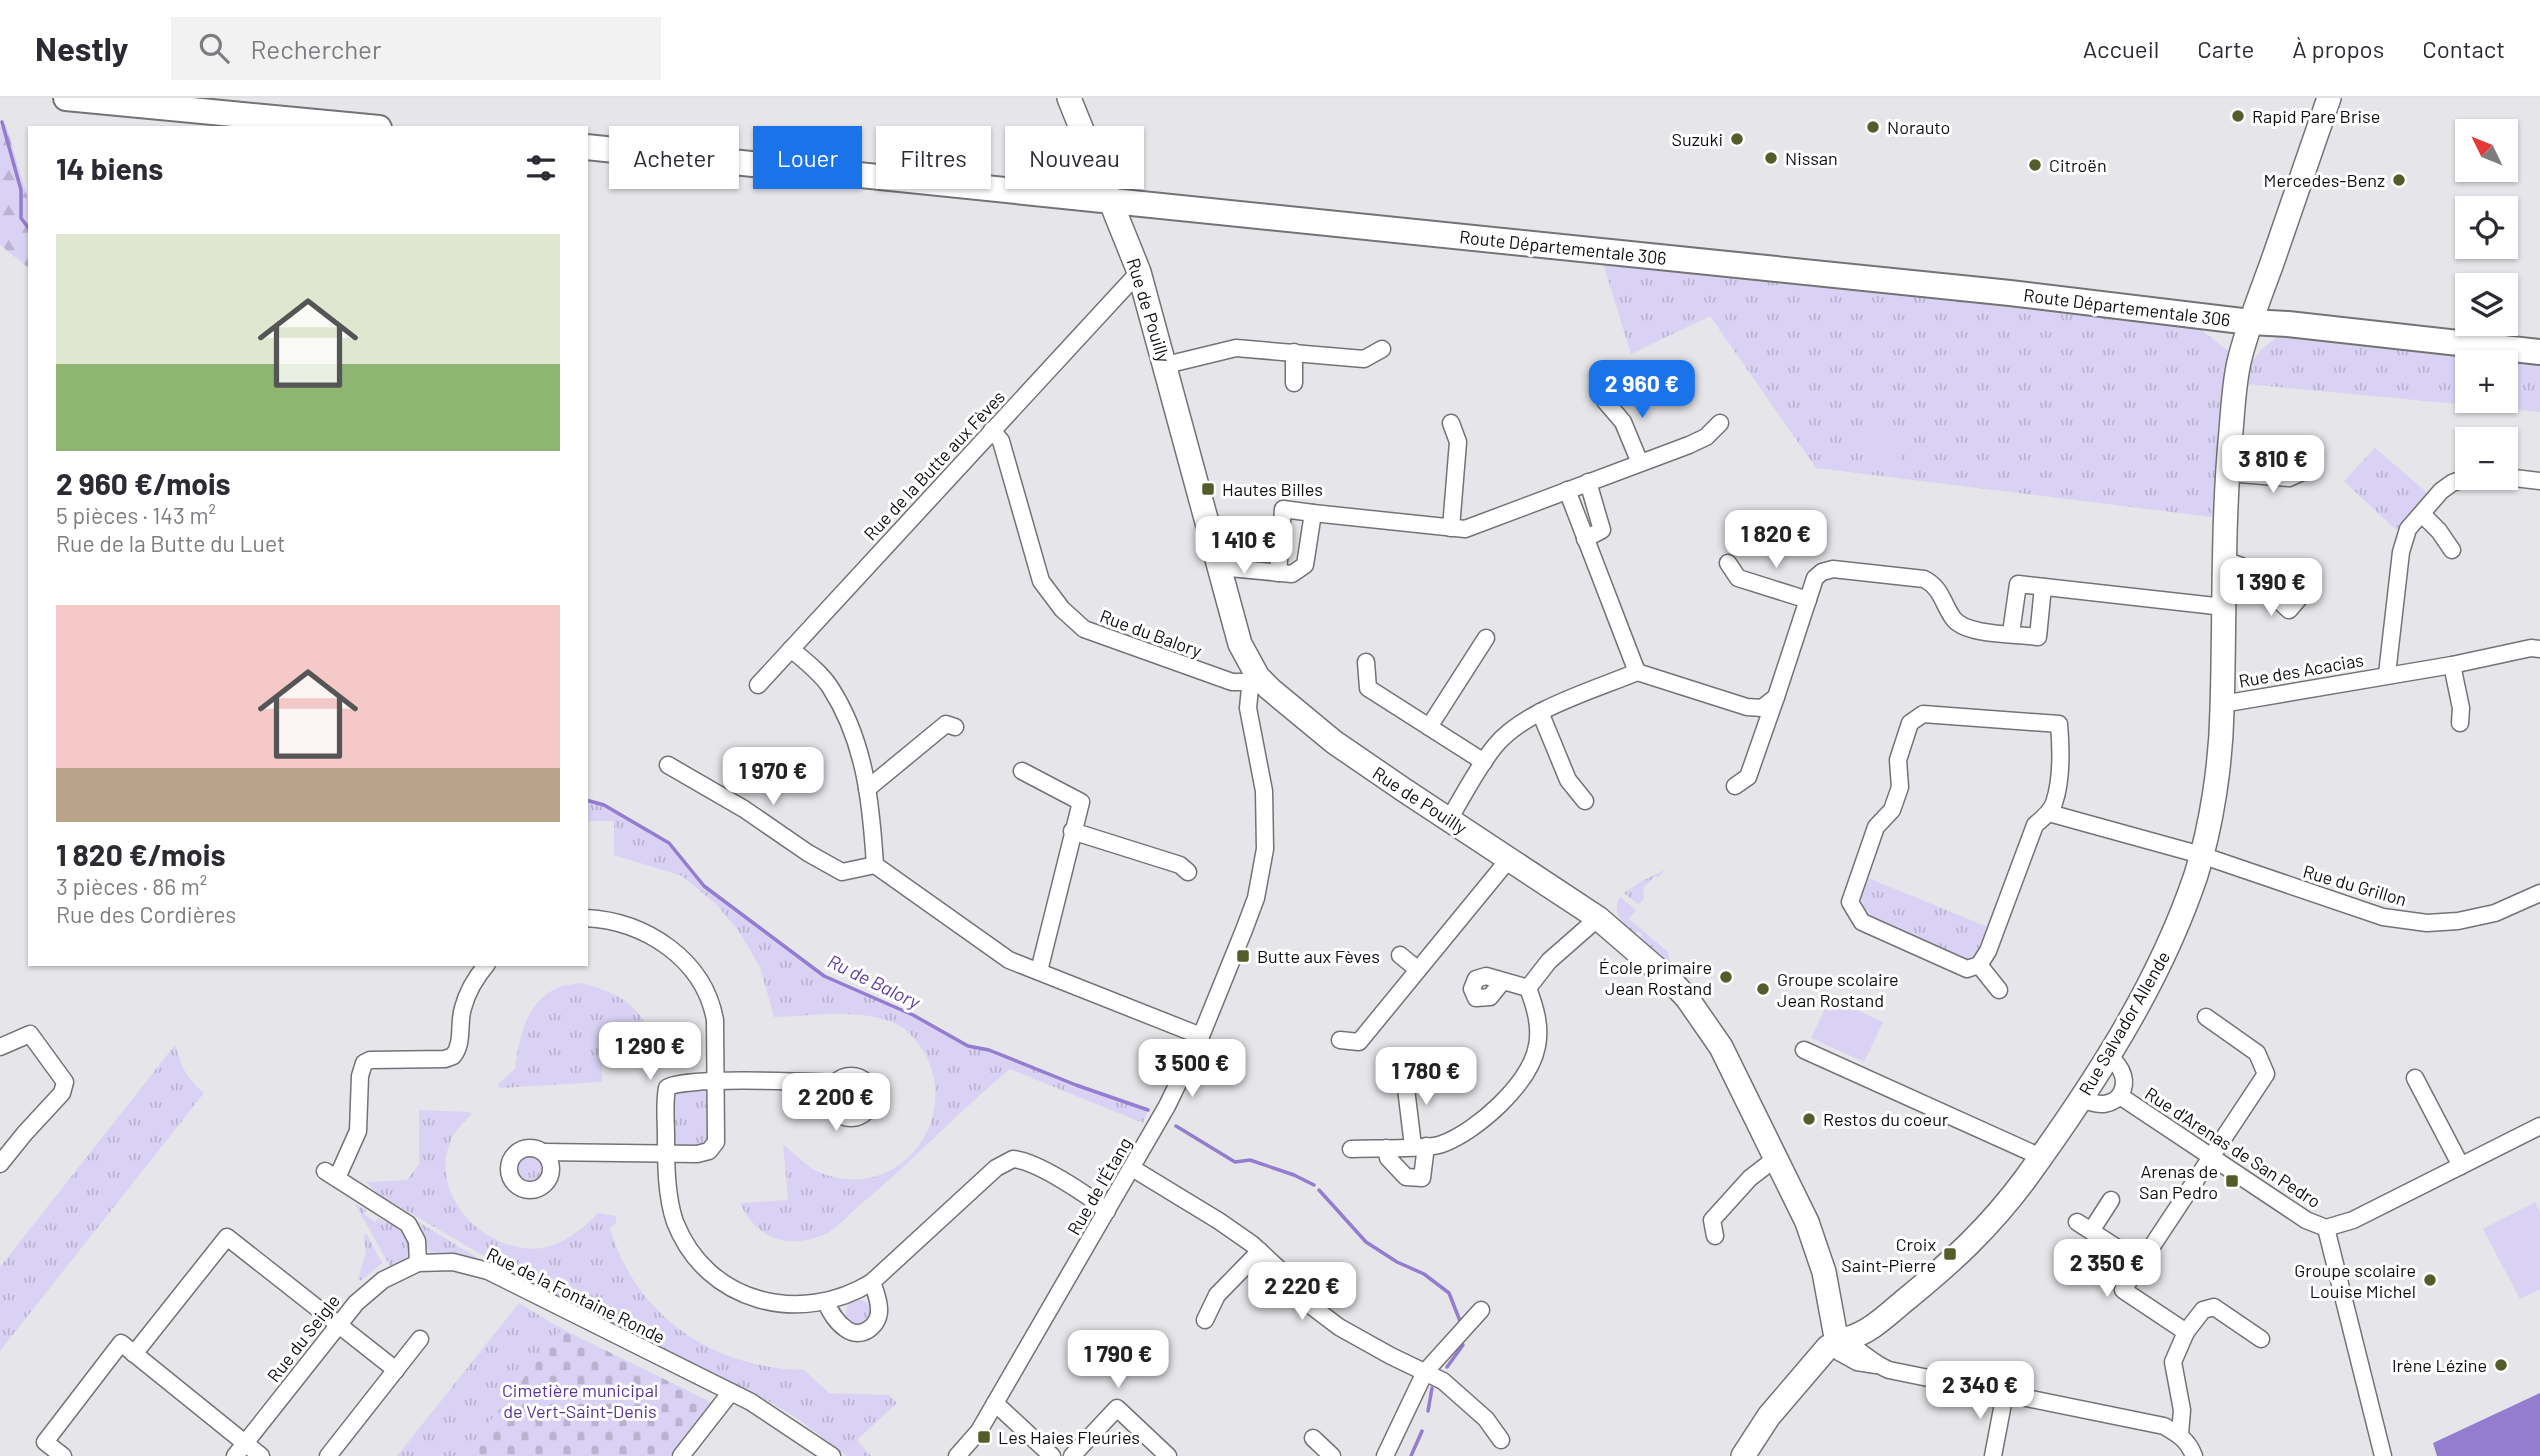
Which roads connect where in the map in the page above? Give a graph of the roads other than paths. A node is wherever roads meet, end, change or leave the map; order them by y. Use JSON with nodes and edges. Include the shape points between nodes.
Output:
{"nodes":[{"id":1,"x":66,"y":98,"type":"edge"},
{"id":2,"x":1069,"y":98,"type":"edge"},
{"id":3,"x":2329,"y":98,"type":"edge"},
{"id":4,"x":358,"y":126,"type":"edge"},
{"id":5,"x":588,"y":147,"type":"edge"},
{"id":6,"x":1112,"y":202,"type":"junction"},
{"id":7,"x":1139,"y":272,"type":"junction"},
{"id":8,"x":2250,"y":322,"type":"junction"},
{"id":9,"x":1382,"y":348,"type":"dead end"},
{"id":10,"x":1294,"y":352,"type":"junction"},
{"id":11,"x":2540,"y":352,"type":"edge"},
{"id":12,"x":1166,"y":365,"type":"junction"},
{"id":13,"x":1294,"y":383,"type":"dead end"},
{"id":14,"x":1605,"y":401,"type":"dead end"},
{"id":15,"x":1451,"y":423,"type":"dead end"},
{"id":16,"x":1720,"y":423,"type":"dead end"},
{"id":17,"x":992,"y":430,"type":"junction"},
{"id":18,"x":1640,"y":463,"type":"junction"},
{"id":19,"x":2311,"y":468,"type":"dead end"},
{"id":20,"x":2227,"y":473,"type":"junction"},
{"id":21,"x":2518,"y":478,"type":"edge"},
{"id":22,"x":2540,"y":481,"type":"edge"},
{"id":23,"x":1588,"y":482,"type":"junction"},
{"id":24,"x":2455,"y":482,"type":"edge"},
{"id":25,"x":1567,"y":490,"type":"junction"},
{"id":26,"x":1313,"y":513,"type":"junction"},
{"id":27,"x":2422,"y":514,"type":"junction"},
{"id":28,"x":1451,"y":528,"type":"junction"},
{"id":29,"x":1585,"y":539,"type":"junction"},
{"id":30,"x":2452,"y":550,"type":"dead end"},
{"id":31,"x":2225,"y":560,"type":"junction"},
{"id":32,"x":1728,"y":563,"type":"dead end"},
{"id":33,"x":1219,"y":566,"type":"junction"},
{"id":34,"x":1278,"y":572,"type":"junction"},
{"id":35,"x":2043,"y":587,"type":"junction"},
{"id":36,"x":2306,"y":590,"type":"dead end"},
{"id":37,"x":1808,"y":600,"type":"junction"},
{"id":38,"x":2224,"y":607,"type":"junction"},
{"id":39,"x":2011,"y":633,"type":"junction"},
{"id":40,"x":1486,"y":638,"type":"dead end"},
{"id":41,"x":791,"y":649,"type":"junction"},
{"id":42,"x":2540,"y":649,"type":"edge"},
{"id":43,"x":1366,"y":662,"type":"dead end"},
{"id":44,"x":2452,"y":664,"type":"junction"},
{"id":45,"x":1637,"y":672,"type":"junction"},
{"id":46,"x":2387,"y":674,"type":"junction"},
{"id":47,"x":1258,"y":677,"type":"junction"},
{"id":48,"x":758,"y":685,"type":"dead end"},
{"id":49,"x":1776,"y":697,"type":"junction"},
{"id":50,"x":2222,"y":704,"type":"junction"},
{"id":51,"x":1540,"y":712,"type":"junction"},
{"id":52,"x":2460,"y":723,"type":"dead end"},
{"id":53,"x":956,"y":727,"type":"dead end"},
{"id":54,"x":1429,"y":727,"type":"junction"},
{"id":55,"x":1484,"y":762,"type":"junction"},
{"id":56,"x":668,"y":765,"type":"dead end"},
{"id":57,"x":1022,"y":771,"type":"dead end"},
{"id":58,"x":1735,"y":786,"type":"dead end"},
{"id":59,"x":867,"y":789,"type":"junction"},
{"id":60,"x":1585,"y":801,"type":"dead end"},
{"id":61,"x":2049,"y":813,"type":"junction"},
{"id":62,"x":1449,"y":820,"type":"junction"},
{"id":63,"x":1072,"y":831,"type":"junction"},
{"id":64,"x":2201,"y":855,"type":"junction"},
{"id":65,"x":1509,"y":859,"type":"junction"},
{"id":66,"x":875,"y":865,"type":"junction"},
{"id":67,"x":1188,"y":872,"type":"dead end"},
{"id":68,"x":2540,"y":893,"type":"edge"},
{"id":69,"x":588,"y":918,"type":"edge"},
{"id":70,"x":1598,"y":918,"type":"junction"},
{"id":71,"x":1400,"y":955,"type":"dead end"},
{"id":72,"x":1979,"y":965,"type":"junction"},
{"id":73,"x":486,"y":966,"type":"edge"},
{"id":74,"x":1417,"y":969,"type":"junction"},
{"id":75,"x":1039,"y":971,"type":"junction"},
{"id":76,"x":1502,"y":982,"type":"dead end"},
{"id":77,"x":1528,"y":988,"type":"junction"},
{"id":78,"x":1999,"y":990,"type":"dead end"},
{"id":79,"x":2206,"y":1017,"type":"dead end"},
{"id":80,"x":1202,"y":1036,"type":"junction"},
{"id":81,"x":1340,"y":1040,"type":"dead end"},
{"id":82,"x":0,"y":1047,"type":"edge"},
{"id":83,"x":1804,"y":1049,"type":"dead end"},
{"id":84,"x":2108,"y":1056,"type":"junction"},
{"id":85,"x":1404,"y":1072,"type":"dead end"},
{"id":86,"x":2415,"y":1078,"type":"dead end"},
{"id":87,"x":716,"y":1082,"type":"junction"},
{"id":88,"x":836,"y":1083,"type":"dead end"},
{"id":89,"x":2120,"y":1096,"type":"junction"},
{"id":90,"x":2082,"y":1098,"type":"junction"},
{"id":91,"x":2540,"y":1126,"type":"edge"},
{"id":92,"x":1419,"y":1146,"type":"junction"},
{"id":93,"x":1386,"y":1148,"type":"junction"},
{"id":94,"x":1351,"y":1149,"type":"dead end"},
{"id":95,"x":543,"y":1152,"type":"dead end"},
{"id":96,"x":666,"y":1155,"type":"junction"},
{"id":97,"x":2041,"y":1157,"type":"junction"},
{"id":98,"x":2210,"y":1157,"type":"junction"},
{"id":99,"x":1776,"y":1158,"type":"junction"},
{"id":100,"x":0,"y":1164,"type":"edge"},
{"id":101,"x":2460,"y":1166,"type":"junction"},
{"id":102,"x":1132,"y":1168,"type":"junction"},
{"id":103,"x":2111,"y":1200,"type":"dead end"},
{"id":104,"x":1107,"y":1211,"type":"junction"},
{"id":105,"x":2326,"y":1228,"type":"junction"},
{"id":106,"x":1714,"y":1236,"type":"dead end"},
{"id":107,"x":1259,"y":1251,"type":"junction"},
{"id":108,"x":2139,"y":1262,"type":"junction"},
{"id":109,"x":418,"y":1263,"type":"junction"},
{"id":110,"x":872,"y":1282,"type":"junction"},
{"id":111,"x":826,"y":1303,"type":"junction"},
{"id":112,"x":1481,"y":1310,"type":"dead end"},
{"id":113,"x":1205,"y":1320,"type":"dead end"},
{"id":114,"x":339,"y":1324,"type":"junction"},
{"id":115,"x":2186,"y":1332,"type":"junction"},
{"id":116,"x":420,"y":1339,"type":"dead end"},
{"id":117,"x":2261,"y":1339,"type":"dead end"},
{"id":118,"x":1839,"y":1343,"type":"junction"},
{"id":119,"x":134,"y":1354,"type":"junction"},
{"id":120,"x":396,"y":1370,"type":"junction"},
{"id":121,"x":1425,"y":1371,"type":"junction"},
{"id":122,"x":731,"y":1392,"type":"junction"},
{"id":123,"x":2005,"y":1393,"type":"junction"},
{"id":124,"x":995,"y":1404,"type":"junction"},
{"id":125,"x":2180,"y":1434,"type":"junction"},
{"id":126,"x":1313,"y":1438,"type":"dead end"},
{"id":127,"x":1501,"y":1440,"type":"dead end"},
{"id":128,"x":240,"y":1450,"type":"edge"},
{"id":129,"x":63,"y":1456,"type":"edge"},
{"id":130,"x":261,"y":1456,"type":"edge"},
{"id":131,"x":328,"y":1456,"type":"edge"},
{"id":132,"x":681,"y":1456,"type":"edge"},
{"id":133,"x":832,"y":1456,"type":"edge"},
{"id":134,"x":957,"y":1456,"type":"edge"},
{"id":135,"x":1052,"y":1456,"type":"edge"},
{"id":136,"x":1072,"y":1456,"type":"edge"},
{"id":137,"x":1168,"y":1456,"type":"edge"},
{"id":138,"x":1332,"y":1456,"type":"edge"},
{"id":139,"x":1385,"y":1456,"type":"edge"},
{"id":140,"x":1743,"y":1456,"type":"edge"},
{"id":141,"x":1993,"y":1456,"type":"edge"},
{"id":142,"x":2194,"y":1456,"type":"edge"},
{"id":143,"x":2383,"y":1456,"type":"edge"}],
"edges":[{"from":1,"to":4,"type":"main road"},
{"from":2,"to":6,"type":"street","name":"Rue de Pouilly"},
{"from":3,"to":8,"type":"street","name":"Rue Salvador Allende"},
{"from":5,"to":6,"type":"main road","name":"Route Départementale 306"},
{"from":6,"to":7,"type":"street","name":"Rue de Pouilly"},
{"from":6,"to":8,"type":"main road","name":"Route Départementale 306","via":[[2010,293]]},
{"from":7,"to":12,"type":"street","name":"Rue de Pouilly"},
{"from":7,"to":17,"type":"street","name":"Rue de la Butte aux Fèves"},
{"from":8,"to":11,"type":"main road","name":"Route Départementale 306"},
{"from":8,"to":20,"type":"street","name":"Rue Salvador Allende","via":[[2239,363]]},
{"from":9,"to":10,"type":"street","via":[[1364,359]]},
{"from":10,"to":12,"type":"street","via":[[1236,348]]},
{"from":10,"to":13,"type":"street"},
{"from":12,"to":33,"type":"street","name":"Rue de Pouilly"},
{"from":14,"to":18,"type":"street","via":[[1623,422]]},
{"from":15,"to":28,"type":"street","via":[[1458,442]]},
{"from":16,"to":18,"type":"street","via":[[1706,437]]},
{"from":17,"to":41,"type":"street","name":"Rue de la Butte aux Fèves"},
{"from":17,"to":47,"type":"street","name":"Rue du Balory","via":[[1000,441],[1041,580],[1072,620],[1084,629],[1232,682]]},
{"from":18,"to":23,"type":"street"},
{"from":19,"to":20,"type":"street","via":[[2289,478]]},
{"from":20,"to":31,"type":"street","name":"Rue Salvador Allende"},
{"from":21,"to":22,"type":"street"},
{"from":23,"to":25,"type":"street"},
{"from":23,"to":29,"type":"street","via":[[1602,530]]},
{"from":24,"to":27,"type":"street","name":"Rue des Acacias"},
{"from":25,"to":28,"type":"street","via":[[1465,530]]},
{"from":25,"to":29,"type":"street"},
{"from":26,"to":28,"type":"street"},
{"from":26,"to":34,"type":"street","via":[[1305,565],[1292,574]]},
{"from":26,"to":34,"type":"street","via":[[1283,509]]},
{"from":27,"to":30,"type":"street"},
{"from":27,"to":46,"type":"street","name":"Rue des Acacias","via":[[2408,529],[2401,552]]},
{"from":29,"to":45,"type":"street"},
{"from":31,"to":36,"type":"street","via":[[2241,566],[2289,610]]},
{"from":31,"to":38,"type":"street","name":"Rue Salvador Allende"},
{"from":32,"to":37,"type":"street","via":[[1738,578]]},
{"from":33,"to":34,"type":"street"},
{"from":33,"to":47,"type":"street","name":"Rue de Pouilly","via":[[1240,645]]},
{"from":35,"to":38,"type":"street"},
{"from":35,"to":39,"type":"street","via":[[2018,584]]},
{"from":35,"to":39,"type":"street","via":[[2038,637]]},
{"from":37,"to":39,"type":"street","via":[[1815,578],[1833,569],[1924,579],[1932,582],[1954,620],[1964,627]]},
{"from":37,"to":49,"type":"street"},
{"from":38,"to":50,"type":"street","name":"Rue Salvador Allende"},
{"from":40,"to":54,"type":"street"},
{"from":41,"to":48,"type":"street","name":"Rue de la Butte aux Fèves"},
{"from":41,"to":59,"type":"street","via":[[829,685],[857,737]]},
{"from":42,"to":44,"type":"street","name":"Rue des Acacias"},
{"from":43,"to":54,"type":"street","via":[[1368,688]]},
{"from":44,"to":46,"type":"street","name":"Rue des Acacias"},
{"from":44,"to":52,"type":"street"},
{"from":45,"to":49,"type":"street","via":[[1747,707],[1762,708]]},
{"from":45,"to":51,"type":"street"},
{"from":46,"to":50,"type":"street","name":"Rue des Acacias"},
{"from":47,"to":62,"type":"street","name":"Rue de Pouilly","via":[[1358,760]]},
{"from":47,"to":80,"type":"street","name":"Rue de l'Étang","via":[[1250,688],[1248,708],[1264,791],[1263,871]]},
{"from":49,"to":58,"type":"street","via":[[1748,777]]},
{"from":50,"to":64,"type":"street","name":"Rue Salvador Allende","via":[[2217,766]]},
{"from":51,"to":55,"type":"street","via":[[1496,745]]},
{"from":51,"to":60,"type":"street","via":[[1568,780]]},
{"from":53,"to":59,"type":"street","via":[[946,724]]},
{"from":54,"to":55,"type":"street"},
{"from":55,"to":62,"type":"street"},
{"from":56,"to":66,"type":"street","via":[[842,872]]},
{"from":57,"to":63,"type":"street","via":[[1081,802]]},
{"from":59,"to":66,"type":"street"},
{"from":61,"to":64,"type":"street","name":"Rue du Grillon"},
{"from":61,"to":72,"type":"street","via":[[2035,825]]},
{"from":61,"to":72,"type":"street","via":[[2062,751],[2059,724],[1923,714],[1910,723],[1898,760],[1900,787],[1892,810],[1876,827],[1850,902],[1862,922],[1967,969]]},
{"from":62,"to":65,"type":"street","name":"Rue de Pouilly"},
{"from":63,"to":67,"type":"street","via":[[1180,865]]},
{"from":63,"to":75,"type":"street"},
{"from":64,"to":68,"type":"street","name":"Rue du Grillon","via":[[2383,917],[2427,923],[2495,913]]},
{"from":64,"to":84,"type":"street","name":"Rue Salvador Allende","via":[[2167,949]]},
{"from":65,"to":70,"type":"street","name":"Rue de Pouilly"},
{"from":65,"to":74,"type":"street"},
{"from":66,"to":75,"type":"street","via":[[1009,960]]},
{"from":69,"to":87,"type":"street","via":[[641,930],[681,957],[693,971],[712,1005]]},
{"from":70,"to":77,"type":"street","via":[[1549,961]]},
{"from":70,"to":99,"type":"street","name":"Rue de Pouilly","via":[[1696,1009],[1721,1047]]},
{"from":71,"to":74,"type":"street"},
{"from":72,"to":78,"type":"street"},
{"from":73,"to":109,"type":"street","via":[[462,1008],[459,1044],[453,1056],[364,1063],[358,1131],[331,1175],[408,1224],[417,1241]]},
{"from":74,"to":81,"type":"street","via":[[1359,1042]]},
{"from":75,"to":80,"type":"street"},
{"from":76,"to":77,"type":"street"},
{"from":77,"to":92,"type":"street","via":[[1538,1014],[1537,1047],[1516,1086],[1475,1127],[1440,1145]]},
{"from":79,"to":98,"type":"street","via":[[2257,1053],[2266,1074]]},
{"from":80,"to":102,"type":"street","name":"Rue de l'Étang"},
{"from":82,"to":100,"type":"street","via":[[30,1034],[65,1082],[62,1093]]},
{"from":83,"to":97,"type":"street"},
{"from":84,"to":89,"type":"street","name":"Rue d'Arenas de San Pedro","via":[[2123,1073]]},
{"from":84,"to":90,"type":"street","name":"Rue Salvador Allende"},
{"from":85,"to":92,"type":"street"},
{"from":86,"to":101,"type":"street"},
{"from":87,"to":88,"type":"street"},
{"from":87,"to":96,"type":"street","via":[[714,1148],[704,1153]]},
{"from":87,"to":96,"type":"street","via":[[676,1083],[667,1088]]},
{"from":89,"to":90,"type":"street","name":"Rue d'Arenas de San Pedro","via":[[2101,1105]]},
{"from":89,"to":98,"type":"street","name":"Rue d'Arenas de San Pedro"},
{"from":90,"to":97,"type":"street","name":"Rue Salvador Allende"},
{"from":91,"to":101,"type":"street"},
{"from":92,"to":93,"type":"street"},
{"from":92,"to":93,"type":"street","via":[[1422,1178],[1406,1177],[1388,1158]]},
{"from":93,"to":94,"type":"street"},
{"from":95,"to":96,"type":"street"},
{"from":96,"to":111,"type":"street","via":[[676,1222],[706,1268],[763,1301],[782,1306]]},
{"from":97,"to":118,"type":"street","name":"Rue Salvador Allende","via":[[1958,1257],[1871,1327]]},
{"from":98,"to":105,"type":"street","name":"Rue d'Arenas de San Pedro","via":[[2306,1220]]},
{"from":98,"to":108,"type":"street"},
{"from":99,"to":106,"type":"street","via":[[1712,1220]]},
{"from":99,"to":118,"type":"street","name":"Rue de Pouilly","via":[[1815,1241]]},
{"from":101,"to":105,"type":"street","via":[[2353,1220]]},
{"from":102,"to":104,"type":"street","name":"Rue de l'Étang"},
{"from":102,"to":107,"type":"street"},
{"from":103,"to":108,"type":"street","via":[[2084,1227]]},
{"from":104,"to":110,"type":"street","via":[[1030,1162],[1013,1159],[996,1168]]},
{"from":104,"to":124,"type":"street","name":"Rue de l'Étang"},
{"from":105,"to":143,"type":"street"},
{"from":107,"to":113,"type":"street","via":[[1217,1295]]},
{"from":107,"to":121,"type":"street","via":[[1319,1314]]},
{"from":108,"to":115,"type":"street","via":[[2123,1290]]},
{"from":109,"to":114,"type":"street","name":"Rue du Seigle","via":[[368,1290]]},
{"from":109,"to":122,"type":"street","name":"Rue de la Fontaine Ronde","via":[[476,1266]]},
{"from":110,"to":111,"type":"street"},
{"from":110,"to":111,"type":"street","via":[[880,1312],[864,1333],[847,1331]]},
{"from":112,"to":121,"type":"street"},
{"from":114,"to":119,"type":"street","via":[[227,1237]]},
{"from":114,"to":120,"type":"street"},
{"from":114,"to":128,"type":"street","name":"Rue du Seigle"},
{"from":115,"to":117,"type":"street","via":[[2203,1310],[2214,1307]]},
{"from":115,"to":125,"type":"street","via":[[2173,1362],[2182,1410]]},
{"from":116,"to":120,"type":"street"},
{"from":118,"to":123,"type":"street","via":[[1857,1362]]},
{"from":118,"to":140,"type":"street","via":[[1769,1416]]},
{"from":119,"to":128,"type":"street"},
{"from":119,"to":129,"type":"street","via":[[121,1343],[45,1442]]},
{"from":120,"to":131,"type":"street"},
{"from":121,"to":127,"type":"street","via":[[1486,1419]]},
{"from":121,"to":139,"type":"street"},
{"from":122,"to":132,"type":"street"},
{"from":122,"to":133,"type":"street","name":"Rue de la Fontaine Ronde"},
{"from":123,"to":125,"type":"street","via":[[2164,1426]]},
{"from":123,"to":141,"type":"street"},
{"from":124,"to":134,"type":"street","name":"Rue de l'Étang"},
{"from":124,"to":135,"type":"street"},
{"from":125,"to":142,"type":"street"},
{"from":126,"to":138,"type":"street"},
{"from":128,"to":130,"type":"street"},
{"from":136,"to":137,"type":"street","via":[[1117,1408]]}]}
